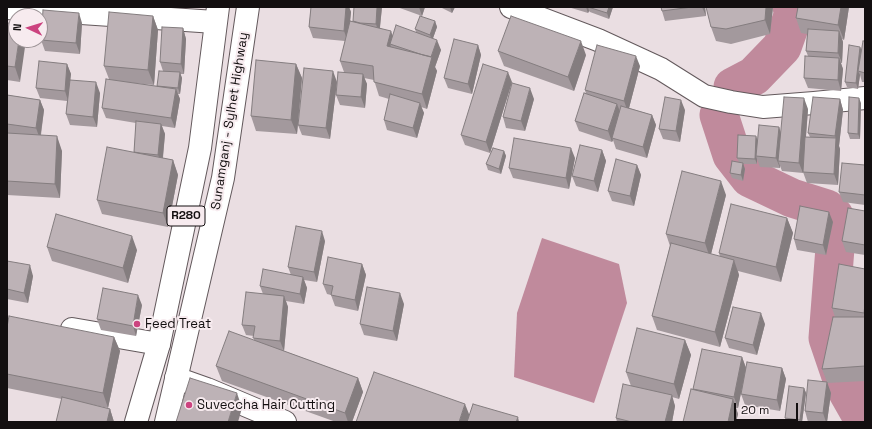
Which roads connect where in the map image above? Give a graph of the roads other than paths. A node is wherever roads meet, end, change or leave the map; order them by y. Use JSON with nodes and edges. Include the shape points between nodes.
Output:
{"nodes":[{"id":1,"x":248,"y":7,"type":"edge"},
{"id":2,"x":511,"y":7,"type":"edge"},
{"id":3,"x":7,"y":8,"type":"edge"},
{"id":4,"x":216,"y":14,"type":"edge"},
{"id":5,"x":865,"y":98,"type":"edge"},
{"id":6,"x":53,"y":326,"type":"edge"},
{"id":7,"x":159,"y":344,"type":"junction"},
{"id":8,"x":176,"y":378,"type":"junction"},
{"id":9,"x":136,"y":422,"type":"edge"},
{"id":10,"x":166,"y":422,"type":"edge"},
{"id":11,"x":285,"y":422,"type":"edge"}],
"edges":[{"from":1,"to":8,"type":"main road","name":"Sunamganj - Sylhet Highway","number":"R280","via":[[223,178]]},
{"from":2,"to":5,"type":"main road","via":[[598,40],[661,69],[704,96],[763,107]]},
{"from":3,"to":4,"type":"main road"},
{"from":4,"to":7,"type":"main road","name":"Sunamganj - Sylhet Highway","number":"R280","via":[[200,148]]},
{"from":6,"to":7,"type":"main road"},
{"from":7,"to":9,"type":"main road","name":"Sunamganj - Sylhet Highway","number":"R280"},
{"from":8,"to":10,"type":"main road","name":"Sunamganj - Sylhet Highway","number":"R280"},
{"from":8,"to":11,"type":"main road"}]}
